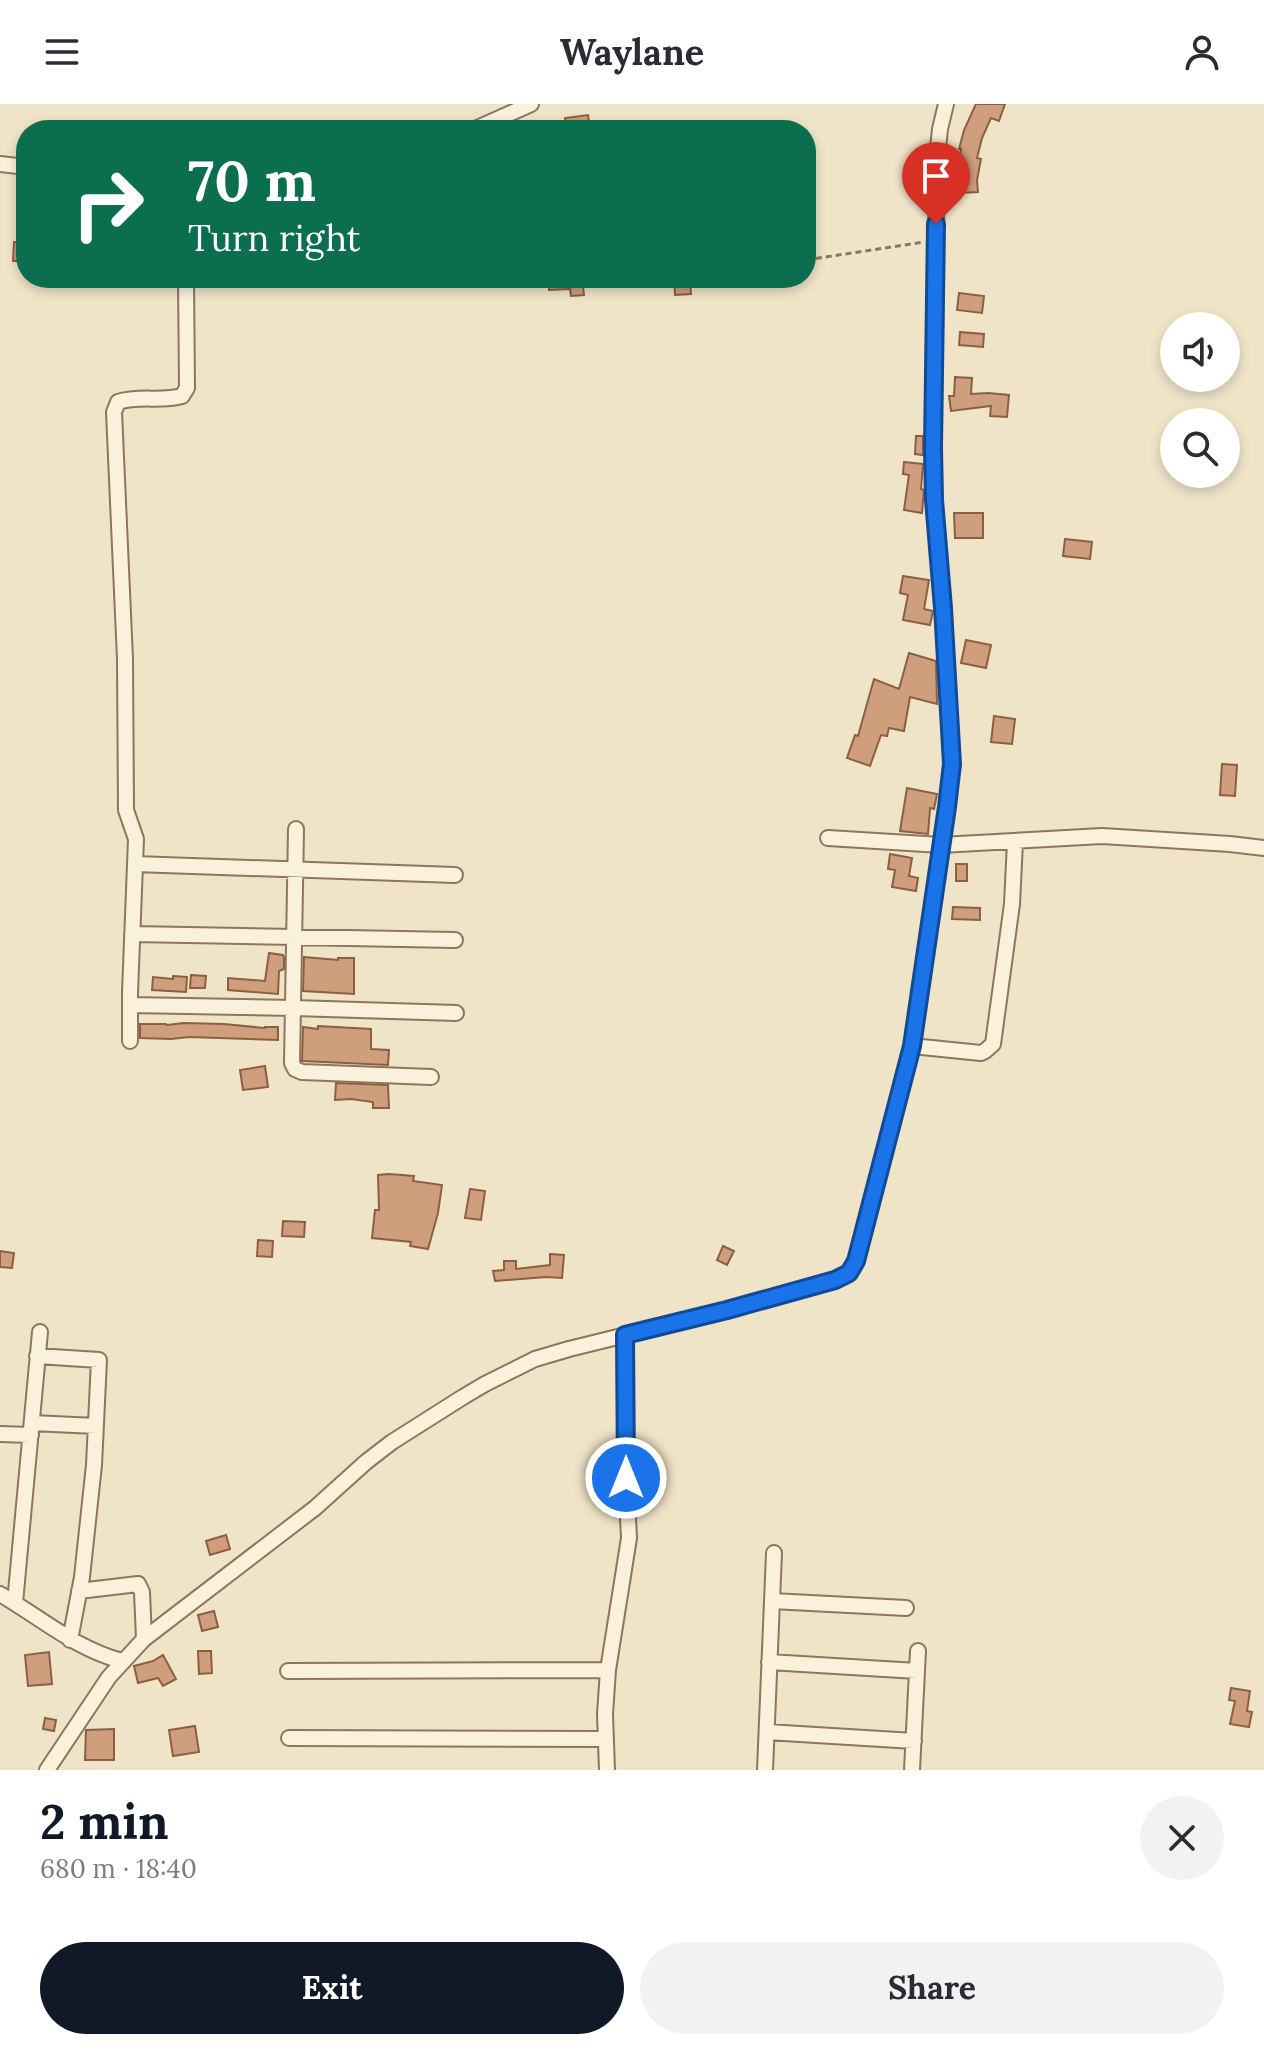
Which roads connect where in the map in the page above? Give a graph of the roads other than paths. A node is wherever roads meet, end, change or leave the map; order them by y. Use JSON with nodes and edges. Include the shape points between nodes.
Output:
{"nodes":[{"id":1,"x":531,"y":104,"type":"edge"},
{"id":2,"x":946,"y":104,"type":"edge"},
{"id":3,"x":495,"y":120,"type":"edge"},
{"id":4,"x":186,"y":288,"type":"edge"},
{"id":5,"x":296,"y":829,"type":"dead end"},
{"id":6,"x":828,"y":838,"type":"dead end"},
{"id":7,"x":1015,"y":842,"type":"junction"},
{"id":8,"x":941,"y":845,"type":"junction"},
{"id":9,"x":1264,"y":848,"type":"edge"},
{"id":10,"x":135,"y":864,"type":"junction"},
{"id":11,"x":296,"y":869,"type":"junction"},
{"id":12,"x":455,"y":875,"type":"dead end"},
{"id":13,"x":132,"y":934,"type":"junction"},
{"id":14,"x":295,"y":937,"type":"junction"},
{"id":15,"x":455,"y":940,"type":"dead end"},
{"id":16,"x":130,"y":1005,"type":"junction"},
{"id":17,"x":294,"y":1008,"type":"junction"},
{"id":18,"x":456,"y":1013,"type":"dead end"},
{"id":19,"x":130,"y":1041,"type":"dead end"},
{"id":20,"x":912,"y":1046,"type":"junction"},
{"id":21,"x":431,"y":1077,"type":"dead end"},
{"id":22,"x":40,"y":1332,"type":"dead end"},
{"id":23,"x":625,"y":1335,"type":"junction"},
{"id":24,"x":37,"y":1356,"type":"junction"},
{"id":25,"x":96,"y":1426,"type":"junction"},
{"id":26,"x":31,"y":1429,"type":"junction"},
{"id":27,"x":0,"y":1434,"type":"edge"},
{"id":28,"x":774,"y":1553,"type":"dead end"},
{"id":29,"x":79,"y":1591,"type":"junction"},
{"id":30,"x":0,"y":1594,"type":"edge"},
{"id":31,"x":772,"y":1601,"type":"junction"},
{"id":32,"x":15,"y":1603,"type":"junction"},
{"id":33,"x":906,"y":1608,"type":"dead end"},
{"id":34,"x":144,"y":1639,"type":"junction"},
{"id":35,"x":70,"y":1640,"type":"junction"},
{"id":36,"x":918,"y":1651,"type":"dead end"},
{"id":37,"x":122,"y":1661,"type":"junction"},
{"id":38,"x":769,"y":1662,"type":"junction"},
{"id":39,"x":608,"y":1670,"type":"junction"},
{"id":40,"x":288,"y":1671,"type":"dead end"},
{"id":41,"x":917,"y":1671,"type":"junction"},
{"id":42,"x":767,"y":1732,"type":"junction"},
{"id":43,"x":289,"y":1738,"type":"dead end"},
{"id":44,"x":606,"y":1739,"type":"junction"},
{"id":45,"x":914,"y":1741,"type":"junction"},
{"id":46,"x":47,"y":1770,"type":"edge"},
{"id":47,"x":607,"y":1770,"type":"edge"},
{"id":48,"x":765,"y":1770,"type":"edge"},
{"id":49,"x":912,"y":1770,"type":"edge"}],
"edges":[{"from":1,"to":3,"type":"street"},
{"from":2,"to":8,"type":"street","via":[[935,240],[933,448],[952,764]]},
{"from":4,"to":10,"type":"street","via":[[187,388],[172,399],[127,399],[118,402],[114,412],[126,810],[136,839]]},
{"from":5,"to":11,"type":"street"},
{"from":6,"to":8,"type":"street"},
{"from":7,"to":8,"type":"street"},
{"from":7,"to":9,"type":"street","via":[[1102,836]]},
{"from":7,"to":20,"type":"street","via":[[993,1044],[981,1053]]},
{"from":8,"to":20,"type":"street"},
{"from":10,"to":11,"type":"street"},
{"from":10,"to":13,"type":"street"},
{"from":11,"to":12,"type":"street"},
{"from":11,"to":14,"type":"street"},
{"from":13,"to":14,"type":"street"},
{"from":13,"to":16,"type":"street"},
{"from":14,"to":15,"type":"street"},
{"from":14,"to":17,"type":"street"},
{"from":16,"to":17,"type":"street"},
{"from":16,"to":19,"type":"street"},
{"from":17,"to":18,"type":"street"},
{"from":17,"to":21,"type":"street","via":[[295,1069]]},
{"from":20,"to":23,"type":"street","via":[[849,1273]]},
{"from":22,"to":24,"type":"street"},
{"from":23,"to":34,"type":"street","via":[[535,1359],[392,1442]]},
{"from":23,"to":39,"type":"street","via":[[629,1538]]},
{"from":24,"to":25,"type":"street","via":[[99,1360]]},
{"from":24,"to":26,"type":"street"},
{"from":25,"to":26,"type":"street"},
{"from":25,"to":29,"type":"street"},
{"from":26,"to":27,"type":"street"},
{"from":26,"to":32,"type":"street"},
{"from":28,"to":31,"type":"street"},
{"from":29,"to":34,"type":"street","via":[[138,1584]]},
{"from":29,"to":35,"type":"street"},
{"from":30,"to":32,"type":"street"},
{"from":31,"to":33,"type":"street"},
{"from":31,"to":38,"type":"street"},
{"from":32,"to":35,"type":"street"},
{"from":34,"to":37,"type":"street"},
{"from":35,"to":37,"type":"street"},
{"from":36,"to":41,"type":"street"},
{"from":37,"to":46,"type":"street"},
{"from":38,"to":41,"type":"street"},
{"from":38,"to":42,"type":"street"},
{"from":39,"to":40,"type":"street"},
{"from":39,"to":44,"type":"street"},
{"from":41,"to":45,"type":"street"},
{"from":42,"to":45,"type":"street"},
{"from":42,"to":48,"type":"street"},
{"from":43,"to":44,"type":"street"},
{"from":44,"to":47,"type":"street"},
{"from":45,"to":49,"type":"street"}]}
